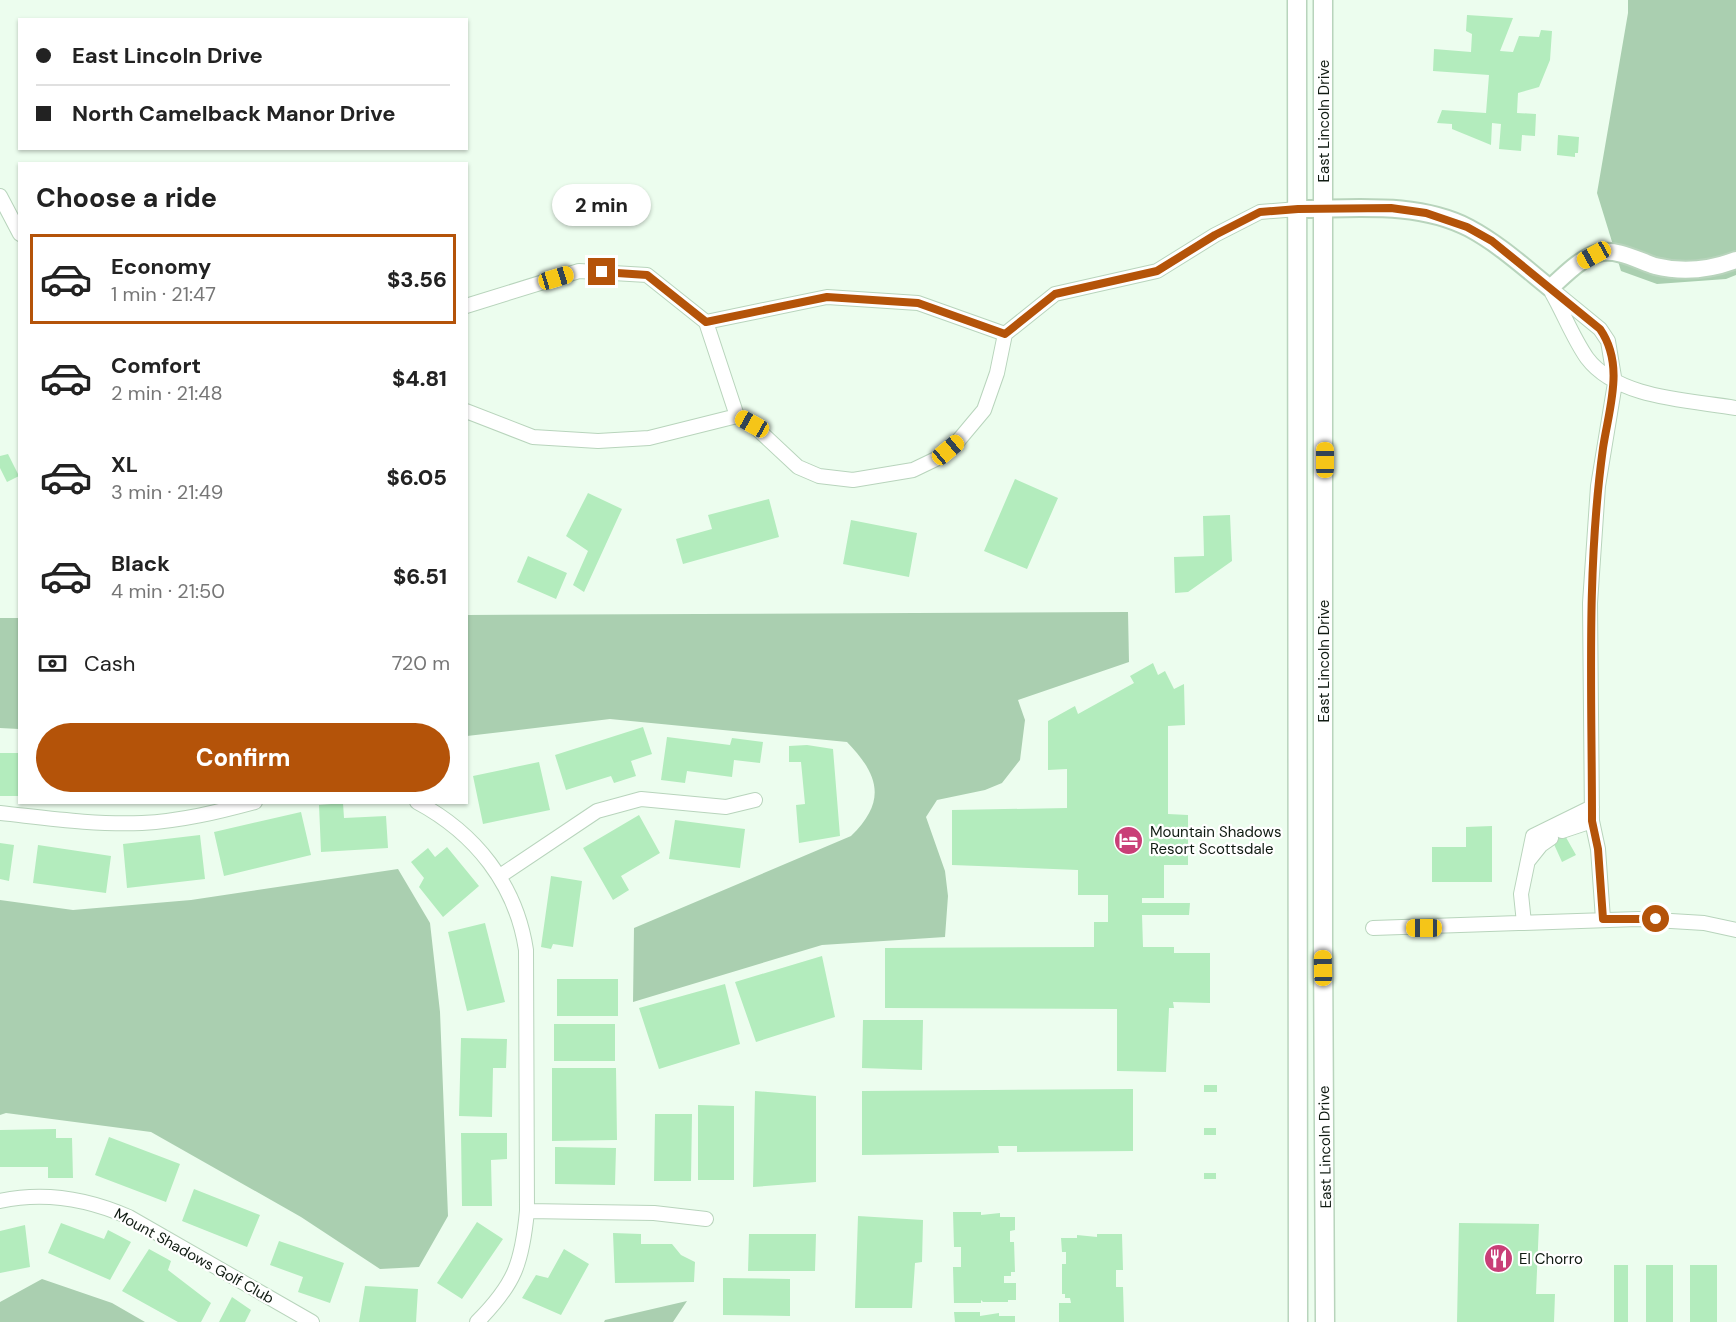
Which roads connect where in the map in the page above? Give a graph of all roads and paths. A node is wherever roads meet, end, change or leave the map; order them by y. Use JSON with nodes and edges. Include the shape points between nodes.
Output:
{"nodes":[{"id":1,"x":1297,"y":0,"type":"edge"},
{"id":2,"x":1323,"y":0,"type":"edge"},
{"id":3,"x":0,"y":196,"type":"edge"},
{"id":4,"x":1298,"y":209,"type":"junction"},
{"id":5,"x":1324,"y":209,"type":"junction"},
{"id":6,"x":18,"y":230,"type":"edge"},
{"id":7,"x":1736,"y":260,"type":"edge"},
{"id":8,"x":1550,"y":288,"type":"junction"},
{"id":9,"x":468,"y":305,"type":"edge"},
{"id":10,"x":706,"y":322,"type":"junction"},
{"id":11,"x":1005,"y":334,"type":"junction"},
{"id":12,"x":1615,"y":383,"type":"junction"},
{"id":13,"x":1736,"y":408,"type":"edge"},
{"id":14,"x":468,"y":412,"type":"edge"},
{"id":15,"x":737,"y":416,"type":"junction"},
{"id":16,"x":1298,"y":531,"type":"junction"},
{"id":17,"x":1325,"y":531,"type":"junction"},
{"id":18,"x":755,"y":800,"type":"dead end"},
{"id":19,"x":247,"y":804,"type":"edge"},
{"id":20,"x":421,"y":804,"type":"edge"},
{"id":21,"x":0,"y":813,"type":"edge"},
{"id":22,"x":1592,"y":814,"type":"junction"},
{"id":23,"x":1298,"y":840,"type":"junction"},
{"id":24,"x":1525,"y":867,"type":"junction"},
{"id":25,"x":500,"y":876,"type":"junction"},
{"id":26,"x":1603,"y":919,"type":"junction"},
{"id":27,"x":1524,"y":923,"type":"junction"},
{"id":28,"x":1374,"y":928,"type":"dead end"},
{"id":29,"x":1736,"y":930,"type":"edge"},
{"id":30,"x":1323,"y":968,"type":"junction"},
{"id":31,"x":0,"y":1201,"type":"edge"},
{"id":32,"x":527,"y":1211,"type":"junction"},
{"id":33,"x":706,"y":1219,"type":"dead end"},
{"id":34,"x":312,"y":1322,"type":"edge"},
{"id":35,"x":477,"y":1322,"type":"edge"},
{"id":36,"x":1299,"y":1322,"type":"edge"},
{"id":37,"x":1325,"y":1322,"type":"edge"}],
"edges":[{"from":1,"to":4,"type":"main road","name":"East Lincoln Drive"},
{"from":2,"to":5,"type":"main road","name":"East Lincoln Drive"},
{"from":3,"to":6,"type":"street"},
{"from":4,"to":5,"type":"street"},
{"from":4,"to":11,"type":"street","via":[[1260,212],[1157,271],[1055,294]]},
{"from":4,"to":16,"type":"main road","name":"East Lincoln Drive"},
{"from":5,"to":8,"type":"street","via":[[1391,208],[1426,213],[1467,227],[1492,241]]},
{"from":5,"to":17,"type":"main road","name":"East Lincoln Drive"},
{"from":7,"to":8,"type":"street","via":[[1712,268],[1672,270],[1622,254],[1600,253],[1581,262]]},
{"from":8,"to":12,"type":"street","via":[[1586,356]]},
{"from":8,"to":12,"type":"street","via":[[1604,335],[1613,356]]},
{"from":9,"to":10,"type":"street","via":[[579,271],[647,275]]},
{"from":10,"to":11,"type":"street","via":[[827,297],[918,303]]},
{"from":10,"to":15,"type":"street"},
{"from":11,"to":15,"type":"street","via":[[984,410],[938,458],[913,470],[853,480],[819,476],[798,467],[752,424]]},
{"from":12,"to":13,"type":"street","via":[[1637,391]]},
{"from":12,"to":22,"type":"street","via":[[1598,486],[1590,603]]},
{"from":14,"to":15,"type":"street","via":[[533,437],[587,441],[649,438]]},
{"from":16,"to":17,"type":"main road"},
{"from":16,"to":23,"type":"main road","name":"East Lincoln Drive"},
{"from":17,"to":30,"type":"main road","name":"East Lincoln Drive"},
{"from":18,"to":25,"type":"street","via":[[726,807],[641,799],[597,811]]},
{"from":19,"to":21,"type":"street","via":[[193,818],[143,823],[96,823]]},
{"from":20,"to":25,"type":"street","via":[[464,833]]},
{"from":22,"to":24,"type":"street","via":[[1541,845]]},
{"from":22,"to":24,"type":"street","via":[[1533,836]]},
{"from":22,"to":26,"type":"street"},
{"from":23,"to":30,"type":"main road","via":[[1310,862],[1311,949]]},
{"from":23,"to":36,"type":"main road","name":"East Lincoln Drive"},
{"from":24,"to":27,"type":"street","via":[[1521,894]]},
{"from":25,"to":32,"type":"street","via":[[517,910],[526,950]]},
{"from":26,"to":27,"type":"street"},
{"from":26,"to":29,"type":"street","via":[[1675,920]]},
{"from":27,"to":28,"type":"street"},
{"from":30,"to":37,"type":"main road","name":"East Lincoln Drive"},
{"from":31,"to":34,"type":"street","name":"Mount Shadows Golf Club","via":[[45,1196],[105,1207]]},
{"from":32,"to":33,"type":"street","via":[[654,1213]]},
{"from":32,"to":35,"type":"street","via":[[517,1270],[500,1299]]}]}
